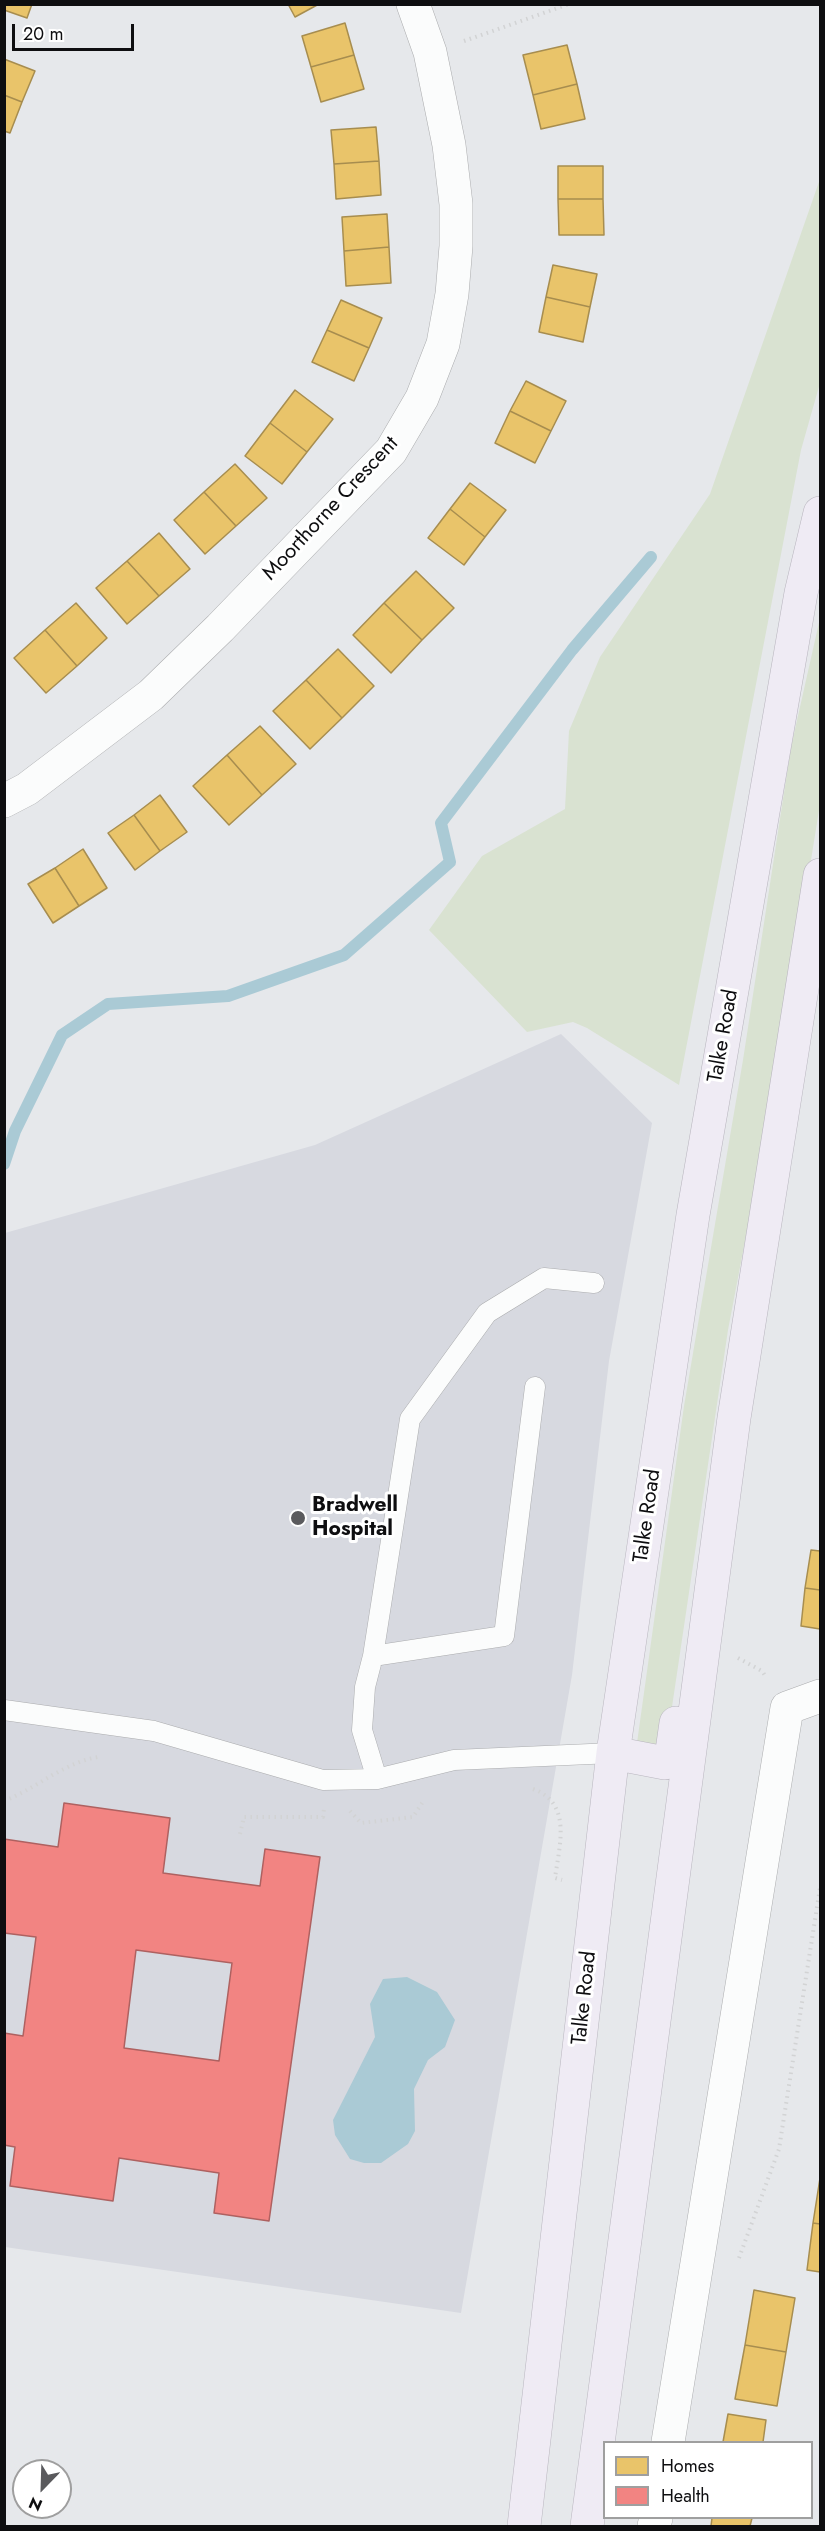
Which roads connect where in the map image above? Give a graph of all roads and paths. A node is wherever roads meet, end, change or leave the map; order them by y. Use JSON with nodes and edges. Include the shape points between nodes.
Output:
{"nodes":[{"id":1,"x":413,"y":4,"type":"edge"},
{"id":2,"x":569,"y":4,"type":"edge"},
{"id":3,"x":430,"y":52,"type":"junction"},
{"id":4,"x":820,"y":513,"type":"edge"},
{"id":5,"x":4,"y":801,"type":"edge"},
{"id":6,"x":820,"y":875,"type":"edge"},
{"id":7,"x":594,"y":1283,"type":"dead end"},
{"id":8,"x":535,"y":1387,"type":"dead end"},
{"id":9,"x":734,"y":1418,"type":"junction"},
{"id":10,"x":729,"y":1653,"type":"dead end"},
{"id":11,"x":373,"y":1656,"type":"junction"},
{"id":12,"x":820,"y":1696,"type":"edge"},
{"id":13,"x":787,"y":1707,"type":"junction"},
{"id":14,"x":4,"y":1710,"type":"edge"},
{"id":15,"x":613,"y":1753,"type":"junction"},
{"id":16,"x":377,"y":1779,"type":"junction"},
{"id":17,"x":531,"y":1788,"type":"dead end"},
{"id":18,"x":428,"y":1793,"type":"dead end"},
{"id":19,"x":324,"y":1805,"type":"dead end"},
{"id":20,"x":344,"y":1807,"type":"dead end"},
{"id":21,"x":240,"y":1834,"type":"dead end"},
{"id":22,"x":598,"y":1885,"type":"junction"},
{"id":23,"x":820,"y":1888,"type":"edge"},
{"id":24,"x":696,"y":2268,"type":"junction"},
{"id":25,"x":668,"y":2441,"type":"edge"},
{"id":26,"x":524,"y":2526,"type":"edge"},
{"id":27,"x":587,"y":2526,"type":"edge"}],
"edges":[{"from":1,"to":3,"type":"street","name":"Moorthorne Crescent"},
{"from":2,"to":3,"type":"path"},
{"from":3,"to":5,"type":"street","name":"Moorthorne Crescent","via":[[449,145],[456,246],[442,344],[422,398],[390,450],[151,695],[27,789]]},
{"from":4,"to":15,"type":"highway","name":"Talke Road","via":[[801,593],[695,1203]]},
{"from":6,"to":9,"type":"highway"},
{"from":7,"to":11,"type":"lane","via":[[543,1278],[487,1313],[410,1419]]},
{"from":8,"to":11,"type":"lane","via":[[504,1636]]},
{"from":9,"to":15,"type":"highway","via":[[670,1757],[661,1764]]},
{"from":9,"to":27,"type":"highway"},
{"from":10,"to":13,"type":"path","via":[[762,1671]]},
{"from":11,"to":16,"type":"lane","via":[[365,1687],[362,1731]]},
{"from":12,"to":13,"type":"street"},
{"from":13,"to":24,"type":"street"},
{"from":14,"to":16,"type":"lane","via":[[154,1731],[323,1780]]},
{"from":15,"to":16,"type":"lane","via":[[454,1760]]},
{"from":15,"to":22,"type":"highway","name":"Talke Road"},
{"from":17,"to":22,"type":"path","via":[[556,1806],[562,1827],[555,1878]]},
{"from":18,"to":20,"type":"path","via":[[412,1816],[361,1823]]},
{"from":19,"to":21,"type":"path","via":[[323,1817],[244,1817]]},
{"from":22,"to":26,"type":"highway","name":"Talke Road"},
{"from":23,"to":24,"type":"path","via":[[779,2149],[735,2266]]},
{"from":24,"to":25,"type":"street"}]}
